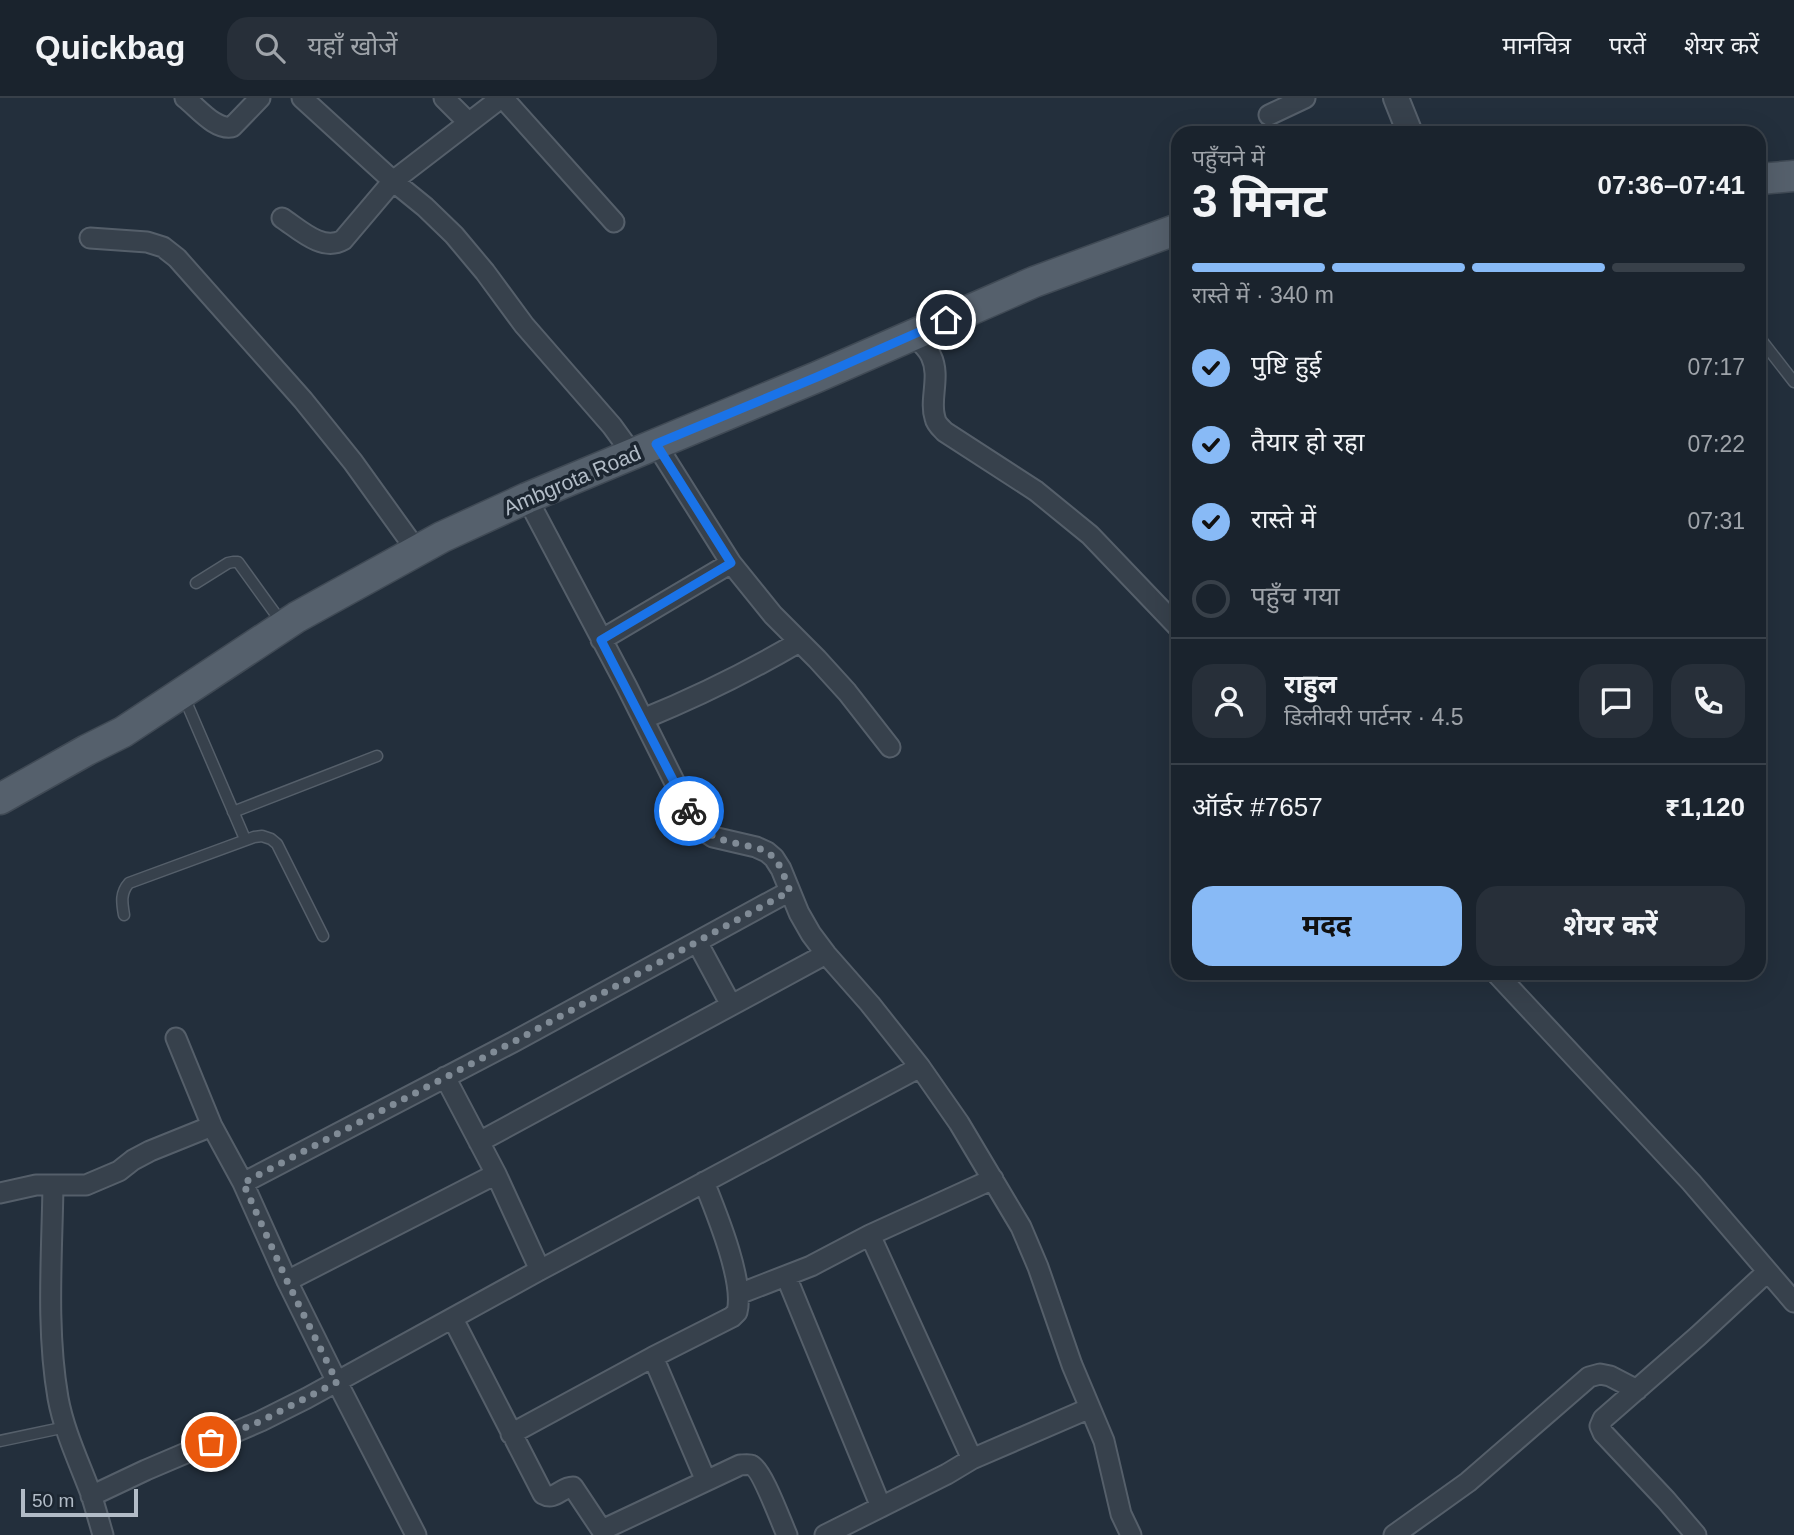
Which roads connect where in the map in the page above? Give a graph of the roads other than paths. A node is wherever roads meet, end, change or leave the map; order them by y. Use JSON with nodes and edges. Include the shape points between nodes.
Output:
{"nodes":[{"id":1,"x":185,"y":98,"type":"edge"},
{"id":2,"x":260,"y":98,"type":"edge"},
{"id":3,"x":302,"y":98,"type":"edge"},
{"id":4,"x":444,"y":98,"type":"edge"},
{"id":5,"x":502,"y":98,"type":"edge"},
{"id":6,"x":1305,"y":98,"type":"edge"},
{"id":7,"x":1396,"y":98,"type":"edge"},
{"id":8,"x":1269,"y":115,"type":"dead end"},
{"id":9,"x":468,"y":122,"type":"junction"},
{"id":10,"x":1407,"y":126,"type":"edge"},
{"id":11,"x":1794,"y":176,"type":"edge"},
{"id":12,"x":1766,"y":178,"type":"edge"},
{"id":13,"x":393,"y":181,"type":"junction"},
{"id":14,"x":282,"y":218,"type":"dead end"},
{"id":15,"x":614,"y":222,"type":"dead end"},
{"id":16,"x":1171,"y":232,"type":"edge"},
{"id":17,"x":90,"y":238,"type":"dead end"},
{"id":18,"x":912,"y":334,"type":"junction"},
{"id":19,"x":1766,"y":346,"type":"edge"},
{"id":20,"x":1794,"y":382,"type":"edge"},
{"id":21,"x":645,"y":449,"type":"junction"},
{"id":22,"x":527,"y":498,"type":"junction"},
{"id":23,"x":417,"y":551,"type":"junction"},
{"id":24,"x":731,"y":563,"type":"junction"},
{"id":25,"x":196,"y":583,"type":"dead end"},
{"id":26,"x":1171,"y":620,"type":"edge"},
{"id":27,"x":284,"y":626,"type":"junction"},
{"id":28,"x":601,"y":640,"type":"junction"},
{"id":29,"x":799,"y":642,"type":"junction"},
{"id":30,"x":182,"y":693,"type":"junction"},
{"id":31,"x":643,"y":719,"type":"junction"},
{"id":32,"x":890,"y":747,"type":"dead end"},
{"id":33,"x":377,"y":756,"type":"dead end"},
{"id":34,"x":0,"y":799,"type":"edge"},
{"id":35,"x":233,"y":813,"type":"junction"},
{"id":36,"x":245,"y":839,"type":"junction"},
{"id":37,"x":790,"y":891,"type":"junction"},
{"id":38,"x":124,"y":915,"type":"dead end"},
{"id":39,"x":323,"y":936,"type":"dead end"},
{"id":40,"x":697,"y":942,"type":"junction"},
{"id":41,"x":826,"y":954,"type":"junction"},
{"id":42,"x":1503,"y":980,"type":"edge"},
{"id":43,"x":731,"y":1005,"type":"junction"},
{"id":44,"x":176,"y":1038,"type":"dead end"},
{"id":45,"x":920,"y":1068,"type":"junction"},
{"id":46,"x":445,"y":1077,"type":"junction"},
{"id":47,"x":212,"y":1126,"type":"junction"},
{"id":48,"x":479,"y":1142,"type":"junction"},
{"id":49,"x":496,"y":1174,"type":"junction"},
{"id":50,"x":993,"y":1179,"type":"junction"},
{"id":51,"x":704,"y":1182,"type":"junction"},
{"id":52,"x":243,"y":1183,"type":"junction"},
{"id":53,"x":53,"y":1185,"type":"junction"},
{"id":54,"x":0,"y":1193,"type":"edge"},
{"id":55,"x":870,"y":1235,"type":"junction"},
{"id":56,"x":541,"y":1270,"type":"junction"},
{"id":57,"x":1767,"y":1272,"type":"junction"},
{"id":58,"x":786,"y":1276,"type":"junction"},
{"id":59,"x":287,"y":1281,"type":"junction"},
{"id":60,"x":739,"y":1294,"type":"junction"},
{"id":61,"x":1794,"y":1301,"type":"edge"},
{"id":62,"x":453,"y":1319,"type":"junction"},
{"id":63,"x":653,"y":1357,"type":"junction"},
{"id":64,"x":337,"y":1382,"type":"junction"},
{"id":65,"x":1637,"y":1390,"type":"junction"},
{"id":66,"x":1090,"y":1408,"type":"junction"},
{"id":67,"x":66,"y":1427,"type":"junction"},
{"id":68,"x":511,"y":1434,"type":"junction"},
{"id":69,"x":0,"y":1440,"type":"edge"},
{"id":70,"x":972,"y":1459,"type":"junction"},
{"id":71,"x":706,"y":1481,"type":"junction"},
{"id":72,"x":91,"y":1496,"type":"junction"},
{"id":73,"x":881,"y":1507,"type":"junction"},
{"id":74,"x":604,"y":1532,"type":"edge"},
{"id":75,"x":103,"y":1535,"type":"edge"},
{"id":76,"x":416,"y":1535,"type":"edge"},
{"id":77,"x":787,"y":1535,"type":"edge"},
{"id":78,"x":825,"y":1535,"type":"edge"},
{"id":79,"x":1130,"y":1535,"type":"edge"},
{"id":80,"x":1394,"y":1535,"type":"edge"},
{"id":81,"x":1696,"y":1535,"type":"edge"}],
"edges":[{"from":1,"to":2,"type":"street","via":[[227,128]]},
{"from":3,"to":13,"type":"street"},
{"from":4,"to":9,"type":"street"},
{"from":5,"to":9,"type":"street"},
{"from":5,"to":15,"type":"street"},
{"from":6,"to":8,"type":"street"},
{"from":7,"to":10,"type":"street"},
{"from":9,"to":13,"type":"street"},
{"from":11,"to":12,"type":"main road"},
{"from":13,"to":14,"type":"street","via":[[336,244],[320,242]]},
{"from":13,"to":21,"type":"street","via":[[454,235],[612,426]]},
{"from":16,"to":18,"type":"main road","name":"Ambgrota Road"},
{"from":17,"to":23,"type":"street","via":[[146,242],[177,258],[303,400]]},
{"from":18,"to":21,"type":"main road","name":"Ambgrota Road"},
{"from":18,"to":26,"type":"street","via":[[931,355],[936,379],[934,416],[944,432],[1036,491],[1090,534]]},
{"from":19,"to":20,"type":"lane"},
{"from":21,"to":22,"type":"main road","name":"Ambgrota Road"},
{"from":21,"to":24,"type":"street"},
{"from":22,"to":23,"type":"main road","name":"Ambgrota Road"},
{"from":22,"to":28,"type":"street"},
{"from":23,"to":27,"type":"main road","name":"Ambgrota Road"},
{"from":24,"to":28,"type":"street"},
{"from":24,"to":29,"type":"street"},
{"from":25,"to":27,"type":"lane","via":[[238,562]]},
{"from":27,"to":30,"type":"main road","name":"Ambgrota Road"},
{"from":28,"to":31,"type":"street"},
{"from":29,"to":31,"type":"street","via":[[690,700]]},
{"from":29,"to":32,"type":"street","via":[[847,692]]},
{"from":30,"to":34,"type":"main road","name":"Ambgrota Road","via":[[123,732]]},
{"from":30,"to":35,"type":"lane"},
{"from":31,"to":37,"type":"street","via":[[700,828],[713,837],[767,852]]},
{"from":33,"to":35,"type":"lane"},
{"from":35,"to":36,"type":"lane"},
{"from":36,"to":38,"type":"lane","via":[[129,883],[121,897]]},
{"from":36,"to":39,"type":"lane","via":[[262,836],[277,844]]},
{"from":37,"to":40,"type":"street"},
{"from":37,"to":41,"type":"street"},
{"from":40,"to":43,"type":"street"},
{"from":40,"to":46,"type":"street"},
{"from":41,"to":43,"type":"street"},
{"from":41,"to":45,"type":"street"},
{"from":42,"to":57,"type":"street","via":[[1691,1182]]},
{"from":43,"to":48,"type":"street"},
{"from":44,"to":47,"type":"street"},
{"from":45,"to":50,"type":"street"},
{"from":45,"to":51,"type":"street"},
{"from":46,"to":48,"type":"street"},
{"from":46,"to":52,"type":"street"},
{"from":47,"to":52,"type":"street"},
{"from":47,"to":53,"type":"street","via":[[150,1150],[104,1179],[86,1185]]},
{"from":48,"to":49,"type":"street"},
{"from":49,"to":56,"type":"street"},
{"from":49,"to":59,"type":"street"},
{"from":50,"to":55,"type":"street"},
{"from":50,"to":66,"type":"street","via":[[1038,1267]]},
{"from":51,"to":56,"type":"street"},
{"from":51,"to":60,"type":"street"},
{"from":52,"to":59,"type":"street"},
{"from":53,"to":54,"type":"street"},
{"from":53,"to":67,"type":"street","via":[[53,1361]]},
{"from":55,"to":58,"type":"street"},
{"from":55,"to":70,"type":"street"},
{"from":56,"to":62,"type":"street"},
{"from":57,"to":61,"type":"street"},
{"from":57,"to":65,"type":"street"},
{"from":58,"to":60,"type":"street"},
{"from":58,"to":73,"type":"street"},
{"from":59,"to":64,"type":"street"},
{"from":60,"to":63,"type":"street","via":[[732,1317]]},
{"from":62,"to":64,"type":"street"},
{"from":62,"to":68,"type":"street"},
{"from":63,"to":68,"type":"street"},
{"from":63,"to":71,"type":"street"},
{"from":64,"to":72,"type":"street"},
{"from":64,"to":76,"type":"street"},
{"from":65,"to":80,"type":"street","via":[[1610,1376],[1589,1377],[1468,1482]]},
{"from":65,"to":81,"type":"street","via":[[1602,1419],[1602,1433]]},
{"from":66,"to":70,"type":"street"},
{"from":66,"to":79,"type":"street"},
{"from":67,"to":69,"type":"lane"},
{"from":67,"to":72,"type":"street"},
{"from":68,"to":74,"type":"street","via":[[543,1494],[554,1496],[573,1487]]},
{"from":70,"to":73,"type":"street"},
{"from":71,"to":74,"type":"street"},
{"from":71,"to":77,"type":"street","via":[[740,1465],[757,1469]]},
{"from":72,"to":75,"type":"street"},
{"from":73,"to":78,"type":"street"}]}
